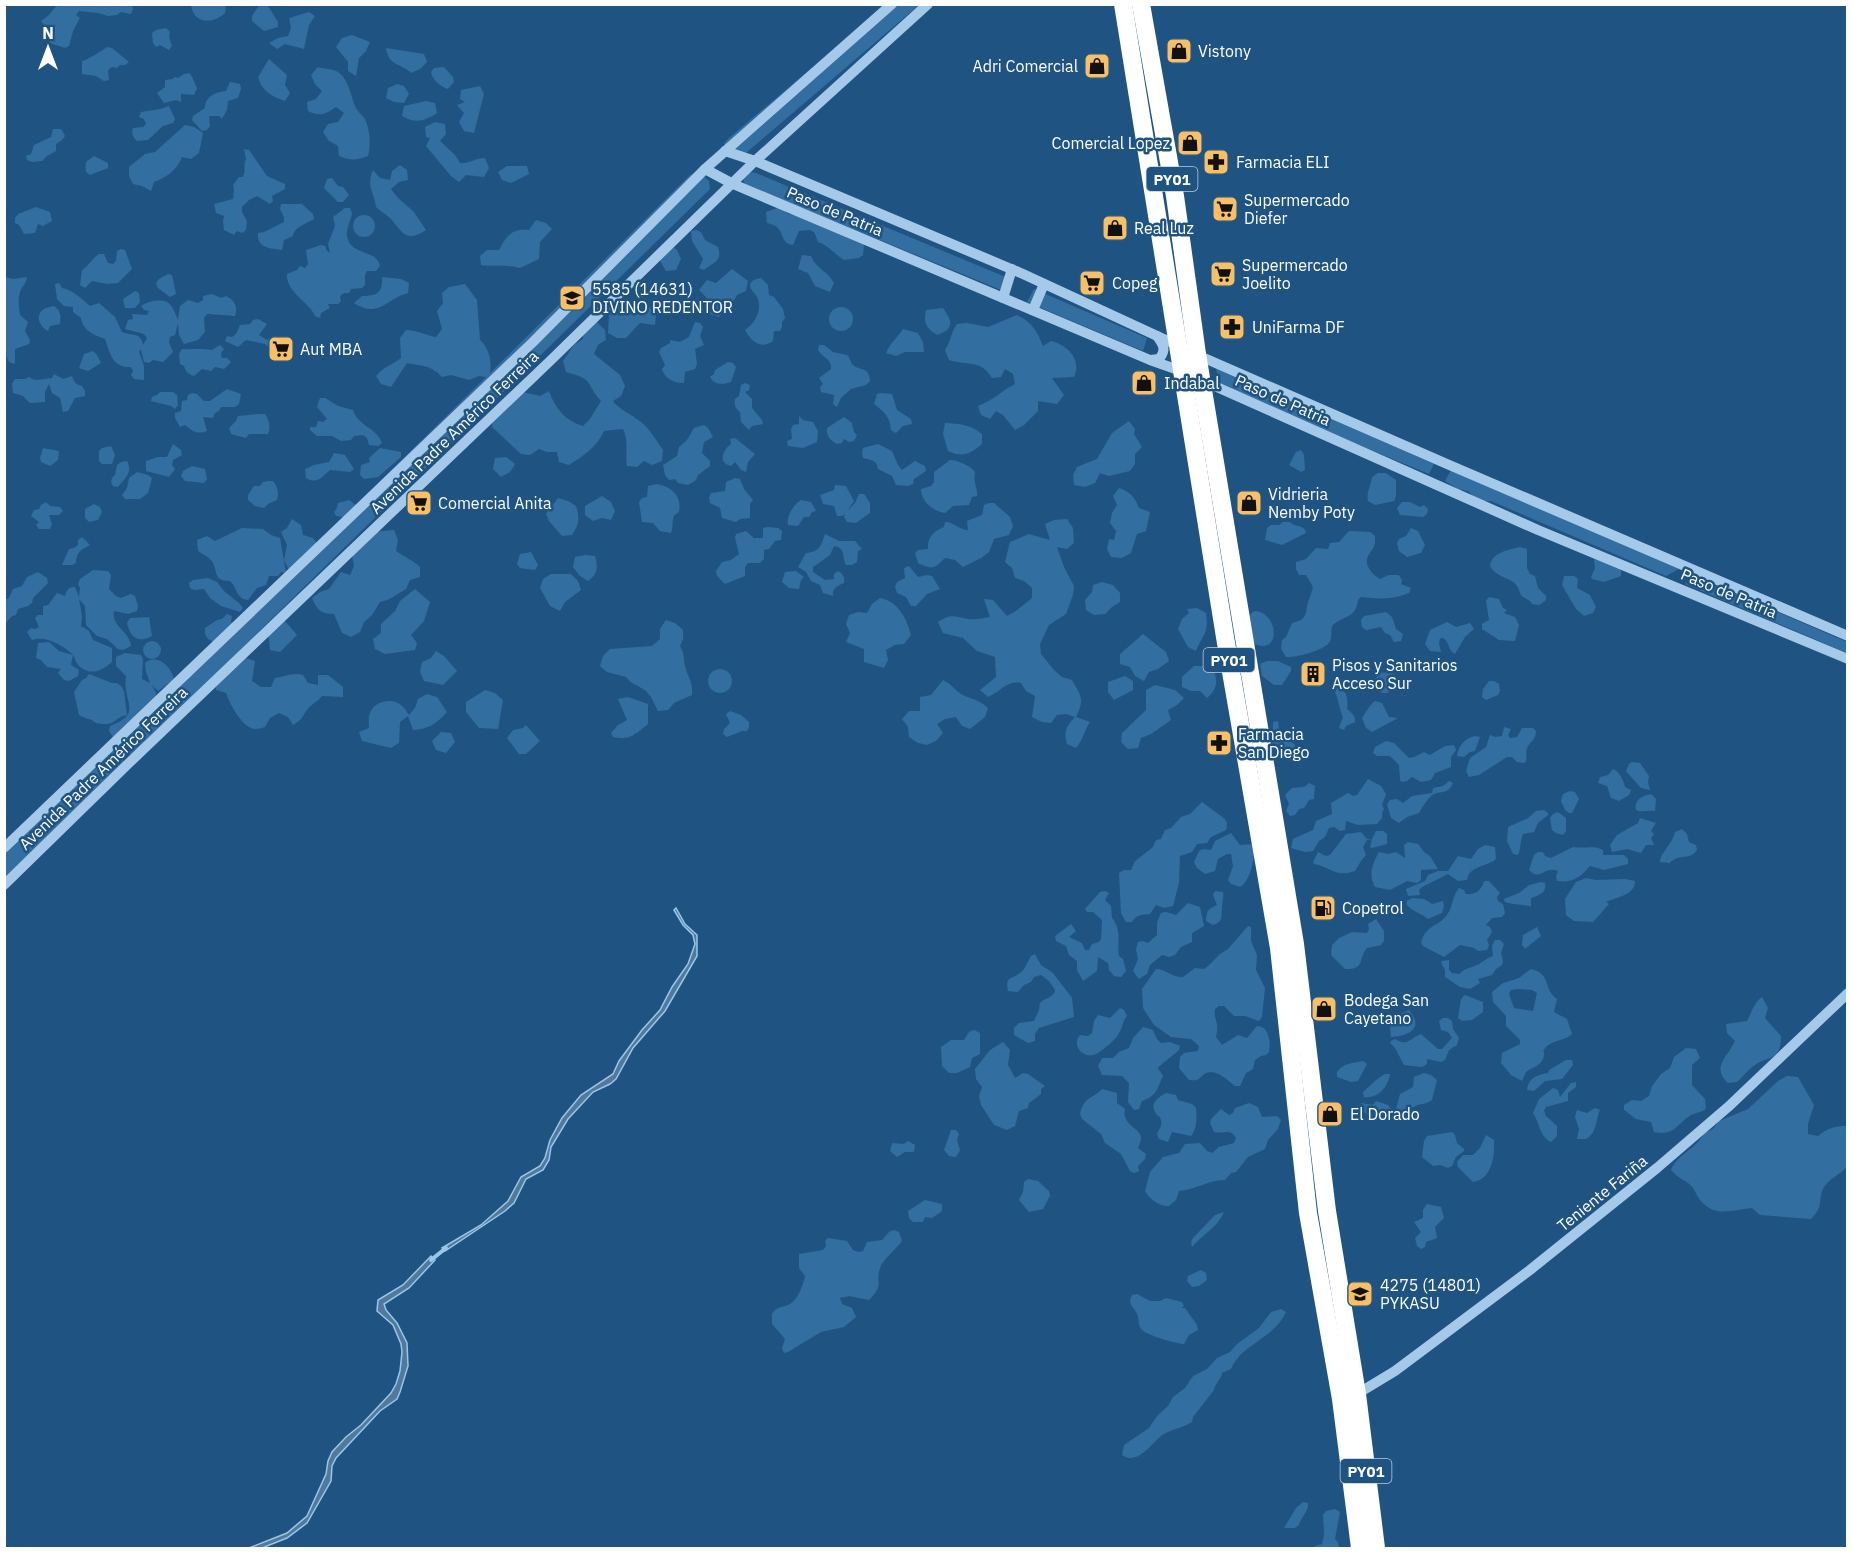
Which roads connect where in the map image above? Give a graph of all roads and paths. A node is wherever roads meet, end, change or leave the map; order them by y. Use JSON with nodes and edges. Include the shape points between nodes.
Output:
{"nodes":[{"id":1,"x":892,"y":4,"type":"edge"},
{"id":2,"x":928,"y":4,"type":"edge"},
{"id":3,"x":1123,"y":4,"type":"edge"},
{"id":4,"x":1142,"y":4,"type":"edge"},
{"id":5,"x":725,"y":151,"type":"junction"},
{"id":6,"x":755,"y":161,"type":"junction"},
{"id":7,"x":705,"y":169,"type":"junction"},
{"id":8,"x":733,"y":184,"type":"junction"},
{"id":9,"x":1012,"y":269,"type":"junction"},
{"id":10,"x":1044,"y":284,"type":"junction"},
{"id":11,"x":1003,"y":297,"type":"junction"},
{"id":12,"x":1033,"y":310,"type":"junction"},
{"id":13,"x":1157,"y":336,"type":"junction"},
{"id":14,"x":1179,"y":346,"type":"junction"},
{"id":15,"x":1197,"y":354,"type":"junction"},
{"id":16,"x":1150,"y":360,"type":"junction"},
{"id":17,"x":1182,"y":371,"type":"junction"},
{"id":18,"x":1203,"y":381,"type":"junction"},
{"id":19,"x":1848,"y":636,"type":"edge"},
{"id":20,"x":1848,"y":659,"type":"edge"},
{"id":21,"x":4,"y":848,"type":"edge"},
{"id":22,"x":4,"y":885,"type":"edge"},
{"id":23,"x":1287,"y":946,"type":"junction"},
{"id":24,"x":1848,"y":993,"type":"edge"},
{"id":25,"x":1349,"y":1397,"type":"junction"},
{"id":26,"x":1360,"y":1548,"type":"edge"},
{"id":27,"x":1376,"y":1548,"type":"edge"}],
"edges":[{"from":1,"to":5,"type":"street","name":"Avenida Padre Américo Ferreira"},
{"from":2,"to":6,"type":"street","name":"Avenida Padre Américo Ferreira"},
{"from":3,"to":14,"type":"highway","number":"PY01"},
{"from":4,"to":15,"type":"highway","number":"PY01"},
{"from":5,"to":6,"type":"street","name":"Paso de Patria"},
{"from":5,"to":7,"type":"street","name":"Avenida Padre Américo Ferreira"},
{"from":6,"to":8,"type":"street","name":"Avenida Padre Américo Ferreira"},
{"from":6,"to":9,"type":"street","name":"Paso de Patria"},
{"from":7,"to":8,"type":"street","name":"Paso de Patria"},
{"from":7,"to":21,"type":"street","name":"Avenida Padre Américo Ferreira","via":[[532,343]]},
{"from":8,"to":11,"type":"street","name":"Paso de Patria"},
{"from":8,"to":22,"type":"street","name":"Avenida Padre Américo Ferreira"},
{"from":9,"to":10,"type":"street","name":"Paso de Patria"},
{"from":9,"to":11,"type":"street"},
{"from":10,"to":12,"type":"street"},
{"from":10,"to":13,"type":"street","name":"Paso de Patria"},
{"from":11,"to":12,"type":"street","name":"Paso de Patria"},
{"from":12,"to":16,"type":"street","name":"Paso de Patria"},
{"from":13,"to":14,"type":"street","name":"Paso de Patria"},
{"from":13,"to":16,"type":"street","via":[[1163,351],[1159,359]]},
{"from":14,"to":15,"type":"street","name":"Paso de Patria"},
{"from":14,"to":17,"type":"highway","number":"PY01"},
{"from":15,"to":18,"type":"highway","number":"PY01"},
{"from":15,"to":19,"type":"street","name":"Paso de Patria"},
{"from":16,"to":17,"type":"street","name":"Paso de Patria"},
{"from":17,"to":18,"type":"street","name":"Paso de Patria"},
{"from":17,"to":23,"type":"highway","number":"PY01"},
{"from":18,"to":20,"type":"street","name":"Paso de Patria","via":[[1538,530]]},
{"from":18,"to":23,"type":"highway","number":"PY01"},
{"from":23,"to":25,"type":"highway","number":"PY01","via":[[1308,1213]]},
{"from":24,"to":25,"type":"street","name":"Teniente Fariña","via":[[1657,1168],[1395,1371]]},
{"from":25,"to":26,"type":"highway","number":"PY01"},
{"from":25,"to":27,"type":"highway","number":"PY01"}]}
